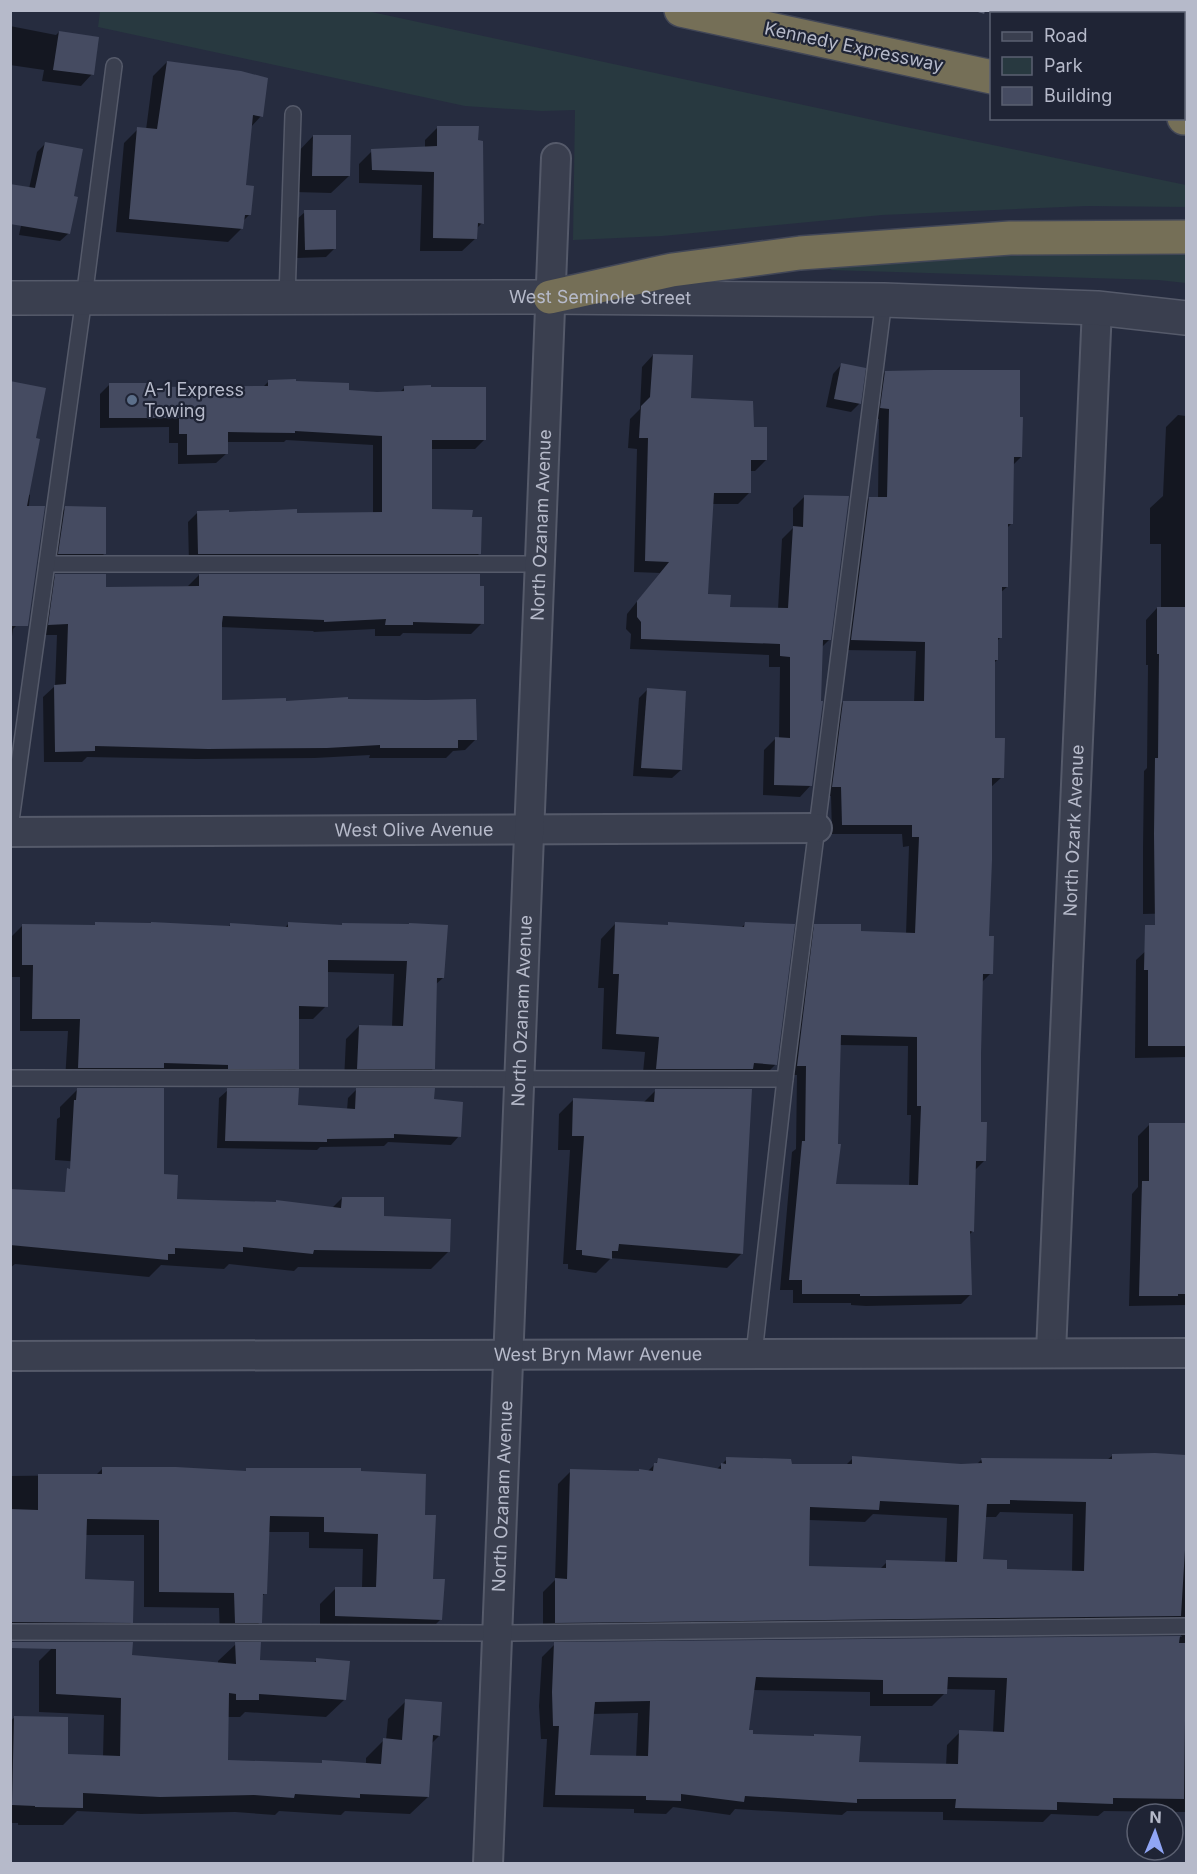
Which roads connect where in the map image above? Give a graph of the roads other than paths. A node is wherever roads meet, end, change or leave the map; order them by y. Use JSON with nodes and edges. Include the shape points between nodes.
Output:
{"nodes":[{"id":1,"x":681,"y":10,"type":"edge"},
{"id":2,"x":114,"y":66,"type":"dead end"},
{"id":3,"x":990,"y":77,"type":"edge"},
{"id":4,"x":293,"y":114,"type":"dead end"},
{"id":5,"x":556,"y":158,"type":"dead end"},
{"id":6,"x":1186,"y":237,"type":"edge"},
{"id":7,"x":550,"y":297,"type":"junction"},
{"id":8,"x":10,"y":298,"type":"edge"},
{"id":9,"x":84,"y":298,"type":"junction"},
{"id":10,"x":287,"y":298,"type":"junction"},
{"id":11,"x":884,"y":300,"type":"junction"},
{"id":12,"x":1097,"y":308,"type":"junction"},
{"id":13,"x":1186,"y":318,"type":"edge"},
{"id":14,"x":47,"y":564,"type":"junction"},
{"id":15,"x":539,"y":564,"type":"junction"},
{"id":16,"x":817,"y":828,"type":"junction"},
{"id":17,"x":529,"y":829,"type":"junction"},
{"id":18,"x":10,"y":830,"type":"edge"},
{"id":19,"x":10,"y":1077,"type":"edge"},
{"id":20,"x":519,"y":1078,"type":"junction"},
{"id":21,"x":785,"y":1079,"type":"junction"},
{"id":22,"x":1051,"y":1352,"type":"junction"},
{"id":23,"x":1186,"y":1353,"type":"edge"},
{"id":24,"x":754,"y":1354,"type":"junction"},
{"id":25,"x":508,"y":1355,"type":"junction"},
{"id":26,"x":10,"y":1356,"type":"edge"},
{"id":27,"x":1186,"y":1626,"type":"edge"},
{"id":28,"x":10,"y":1632,"type":"edge"},
{"id":29,"x":497,"y":1633,"type":"junction"},
{"id":30,"x":488,"y":1863,"type":"edge"}],
"edges":[{"from":1,"to":3,"type":"highway","name":"Kennedy Expressway"},
{"from":2,"to":9,"type":"lane"},
{"from":4,"to":10,"type":"lane"},
{"from":5,"to":7,"type":"street","name":"North Ozanam Avenue"},
{"from":6,"to":7,"type":"highway","via":[[1010,238],[800,253],[672,270]]},
{"from":7,"to":10,"type":"street","name":"West Seminole Street"},
{"from":7,"to":11,"type":"street","name":"West Seminole Street"},
{"from":7,"to":15,"type":"street","name":"North Ozanam Avenue"},
{"from":8,"to":9,"type":"street","name":"West Seminole Street"},
{"from":9,"to":10,"type":"street","name":"West Seminole Street"},
{"from":9,"to":14,"type":"lane"},
{"from":11,"to":12,"type":"street","name":"West Seminole Street"},
{"from":11,"to":16,"type":"lane"},
{"from":12,"to":13,"type":"street","name":"West Seminole Street"},
{"from":12,"to":22,"type":"street","name":"North Ozark Avenue"},
{"from":14,"to":15,"type":"lane"},
{"from":14,"to":18,"type":"lane"},
{"from":15,"to":17,"type":"street","name":"North Ozanam Avenue"},
{"from":16,"to":17,"type":"street","name":"West Olive Avenue"},
{"from":16,"to":21,"type":"lane"},
{"from":17,"to":18,"type":"street","name":"West Olive Avenue"},
{"from":17,"to":20,"type":"street","name":"North Ozanam Avenue"},
{"from":19,"to":20,"type":"lane"},
{"from":20,"to":21,"type":"lane"},
{"from":20,"to":25,"type":"street","name":"North Ozanam Avenue"},
{"from":21,"to":24,"type":"lane"},
{"from":22,"to":23,"type":"street","name":"West Bryn Mawr Avenue"},
{"from":22,"to":24,"type":"street","name":"West Bryn Mawr Avenue"},
{"from":24,"to":25,"type":"street","name":"West Bryn Mawr Avenue"},
{"from":25,"to":26,"type":"street","name":"West Bryn Mawr Avenue"},
{"from":25,"to":29,"type":"street","name":"North Ozanam Avenue"},
{"from":27,"to":29,"type":"lane"},
{"from":28,"to":29,"type":"lane"},
{"from":29,"to":30,"type":"street","name":"North Ozanam Avenue"}]}
